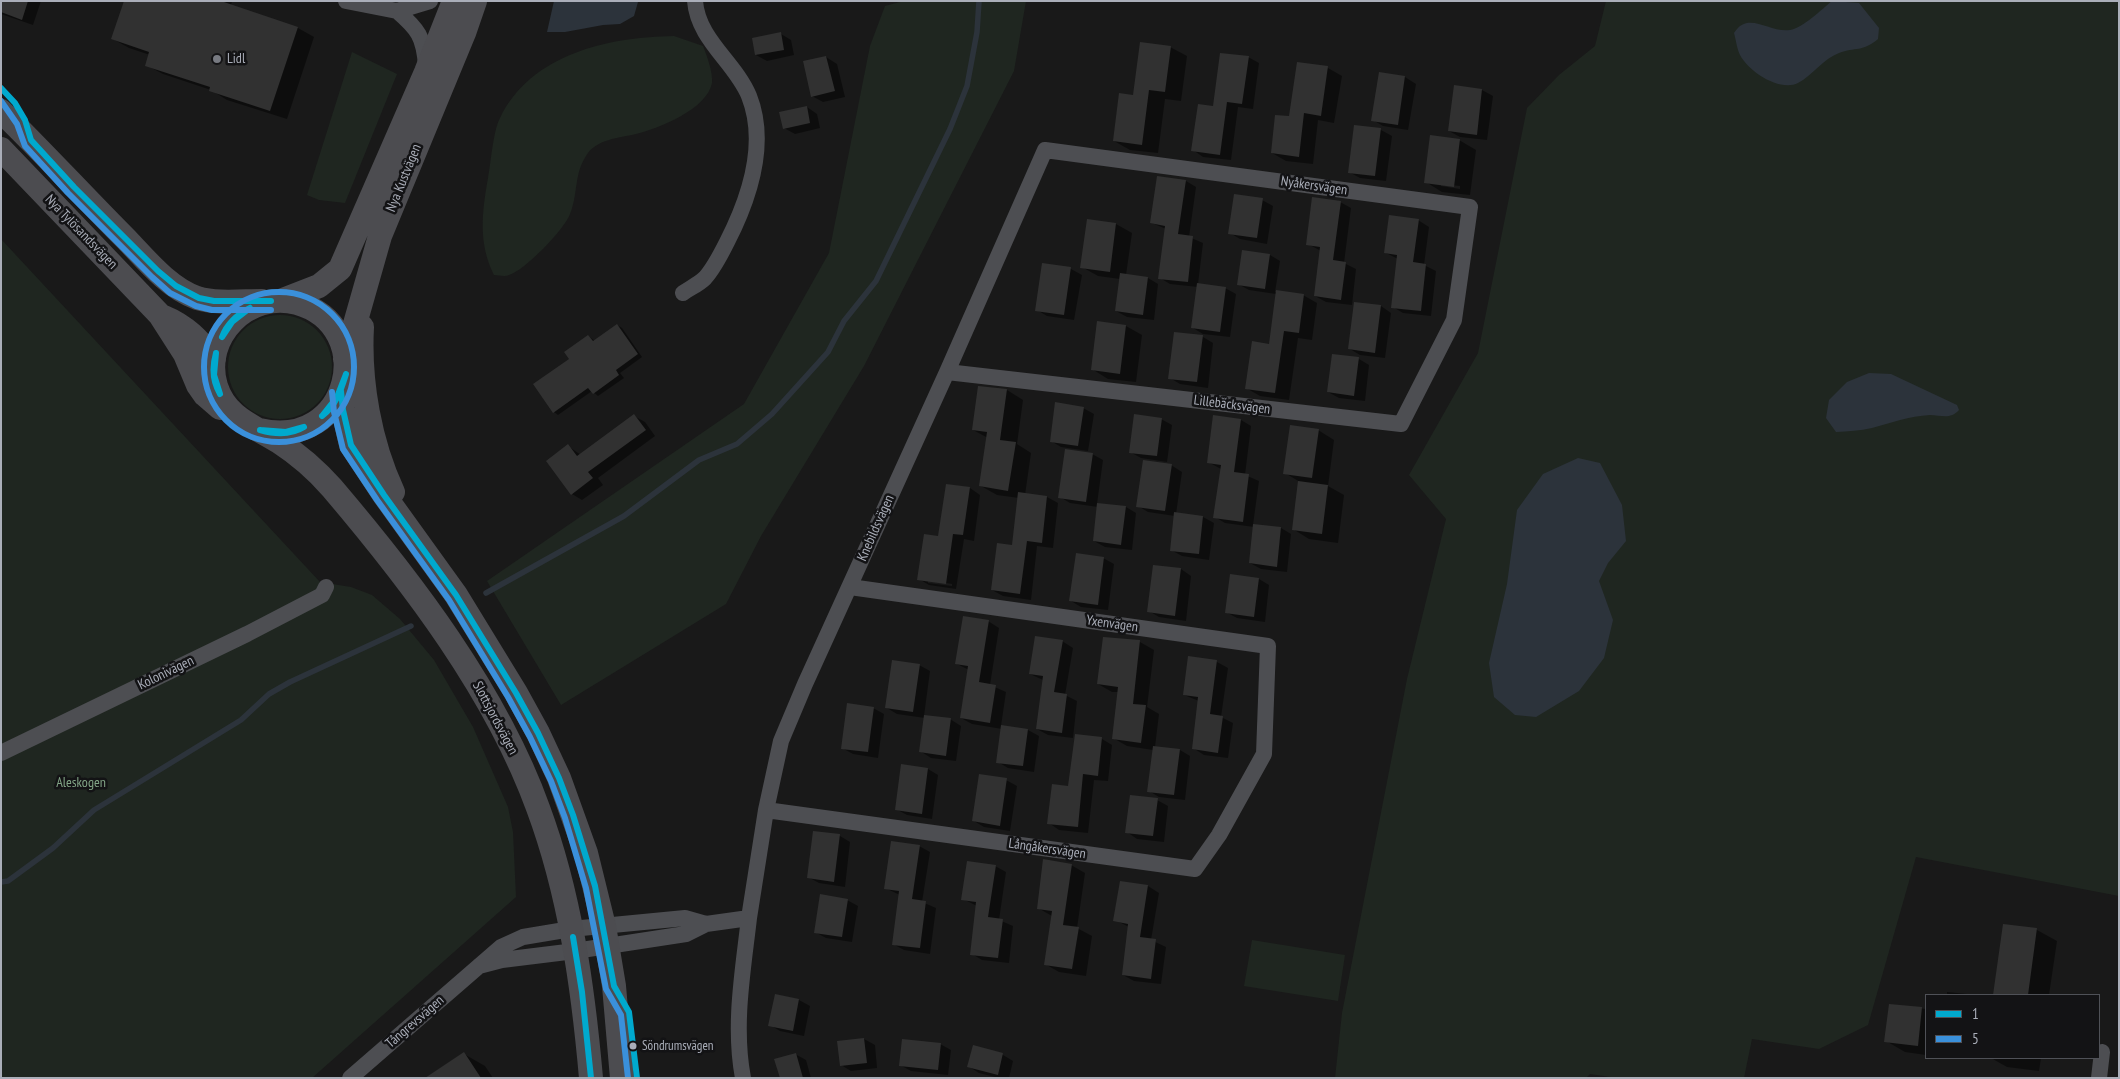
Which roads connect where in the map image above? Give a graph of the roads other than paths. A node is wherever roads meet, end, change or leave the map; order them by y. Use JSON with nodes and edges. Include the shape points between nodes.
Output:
{"nodes":[{"id":1,"x":346,"y":1,"type":"edge"},
{"id":2,"x":430,"y":1,"type":"edge"},
{"id":3,"x":454,"y":1,"type":"edge"},
{"id":4,"x":475,"y":1,"type":"edge"},
{"id":5,"x":695,"y":1,"type":"edge"},
{"id":6,"x":397,"y":11,"type":"junction"},
{"id":7,"x":426,"y":72,"type":"junction"},
{"id":8,"x":1,"y":110,"type":"edge"},
{"id":9,"x":1,"y":149,"type":"edge"},
{"id":10,"x":1045,"y":150,"type":"joint"},
{"id":11,"x":683,"y":293,"type":"dead end"},
{"id":12,"x":364,"y":299,"type":"junction"},
{"id":13,"x":277,"y":301,"type":"junction"},
{"id":14,"x":160,"y":315,"type":"junction"},
{"id":15,"x":1454,"y":320,"type":"joint"},
{"id":16,"x":214,"y":359,"type":"junction"},
{"id":17,"x":345,"y":359,"type":"junction"},
{"id":18,"x":947,"y":372,"type":"junction"},
{"id":19,"x":342,"y":391,"type":"junction"},
{"id":20,"x":236,"y":417,"type":"junction"},
{"id":21,"x":259,"y":430,"type":"junction"},
{"id":22,"x":412,"y":532,"type":"junction"},
{"id":23,"x":326,"y":587,"type":"dead end"},
{"id":24,"x":850,"y":587,"type":"junction"},
{"id":25,"x":1,"y":754,"type":"edge"},
{"id":26,"x":1264,"y":754,"type":"joint"},
{"id":27,"x":766,"y":810,"type":"junction"},
{"id":28,"x":749,"y":918,"type":"junction"},
{"id":29,"x":606,"y":936,"type":"junction"},
{"id":30,"x":573,"y":940,"type":"junction"},
{"id":31,"x":478,"y":966,"type":"junction"},
{"id":32,"x":2102,"y":1052,"type":"dead end"},
{"id":33,"x":350,"y":1078,"type":"edge"},
{"id":34,"x":591,"y":1078,"type":"edge"},
{"id":35,"x":622,"y":1078,"type":"edge"},
{"id":36,"x":743,"y":1078,"type":"edge"},
{"id":37,"x":2099,"y":1078,"type":"edge"}],
"edges":[{"from":1,"to":6,"type":"street"},
{"from":2,"to":6,"type":"street"},
{"from":3,"to":7,"type":"main road","name":"Nya Kustvägen"},
{"from":4,"to":12,"type":"main road","name":"Nya Kustvägen","via":[[380,236]]},
{"from":5,"to":11,"type":"street","via":[[707,36],[749,97],[756,144],[755,163],[741,215],[705,278]]},
{"from":6,"to":7,"type":"street","via":[[421,37]]},
{"from":7,"to":13,"type":"main road","name":"Nya Kustvägen","via":[[340,269],[319,286]]},
{"from":8,"to":13,"type":"main road","name":"Nya Tylösandsvägen","via":[[74,187],[176,286],[199,298],[214,301]]},
{"from":9,"to":14,"type":"main road","name":"Nya Tylösandsvägen"},
{"from":10,"to":15,"type":"street","name":"Nyåkersvägen","via":[[1470,207]]},
{"from":10,"to":18,"type":"street","name":"Knebildsvägen"},
{"from":12,"to":17,"type":"main road","name":"Nya Kustvägen"},
{"from":12,"to":22,"type":"main road","via":[[362,356],[370,417],[381,461]]},
{"from":13,"to":16,"type":"main road","name":"Slottsjordsvägen","via":[[247,308],[232,320],[221,335]]},
{"from":13,"to":17,"type":"main road","name":"Slottsjordsvägen","via":[[305,306],[324,318],[338,337]]},
{"from":14,"to":16,"type":"main road","name":"Nya Tylösandsvägen","via":[[190,331]]},
{"from":14,"to":20,"type":"main road","name":"Nya Tylösandsvägen","via":[[185,354],[205,395],[216,406]]},
{"from":15,"to":18,"type":"street","name":"Lillebäcksvägen","via":[[1401,424]]},
{"from":16,"to":20,"type":"main road","name":"Slottsjordsvägen","via":[[216,385],[227,408]]},
{"from":17,"to":19,"type":"main road","name":"Slottsjordsvägen"},
{"from":18,"to":24,"type":"street","name":"Knebildsvägen"},
{"from":19,"to":21,"type":"main road","name":"Slottsjordsvägen","via":[[330,410],[313,424],[292,432]]},
{"from":19,"to":22,"type":"main road","name":"Slottsjordsvägen","via":[[351,445]]},
{"from":20,"to":21,"type":"main road","name":"Slottsjordsvägen"},
{"from":21,"to":30,"type":"main road","name":"Slottsjordsvägen","via":[[294,452],[324,479],[367,529],[474,679],[505,734],[538,806]]},
{"from":22,"to":29,"type":"main road","name":"Slottsjordsvägen","via":[[456,595],[538,733],[573,815],[595,886]]},
{"from":23,"to":25,"type":"street","name":"Kolonivägen","via":[[322,595],[247,634]]},
{"from":24,"to":26,"type":"street","name":"Yxenvägen","via":[[1268,646]]},
{"from":24,"to":27,"type":"street","name":"Knebildsvägen","via":[[781,741]]},
{"from":26,"to":27,"type":"street","name":"Långåkersvägen","via":[[1219,835],[1195,869]]},
{"from":27,"to":28,"type":"street","name":"Knebildsvägen"},
{"from":28,"to":29,"type":"street","via":[[706,924],[685,918]]},
{"from":28,"to":36,"type":"street","via":[[739,1003],[739,1059]]},
{"from":29,"to":30,"type":"street"},
{"from":29,"to":30,"type":"street","name":"Tångrevsvägen"},
{"from":29,"to":35,"type":"main road","name":"Slottsjordsvägen"},
{"from":30,"to":31,"type":"street","name":"Tångrevsvägen"},
{"from":30,"to":31,"type":"street","name":"Tångrevsvägen","via":[[523,937],[501,947]]},
{"from":30,"to":34,"type":"main road","name":"Slottsjordsvägen"},
{"from":31,"to":33,"type":"street","name":"Tångrevsvägen"},
{"from":32,"to":37,"type":"street"}]}
